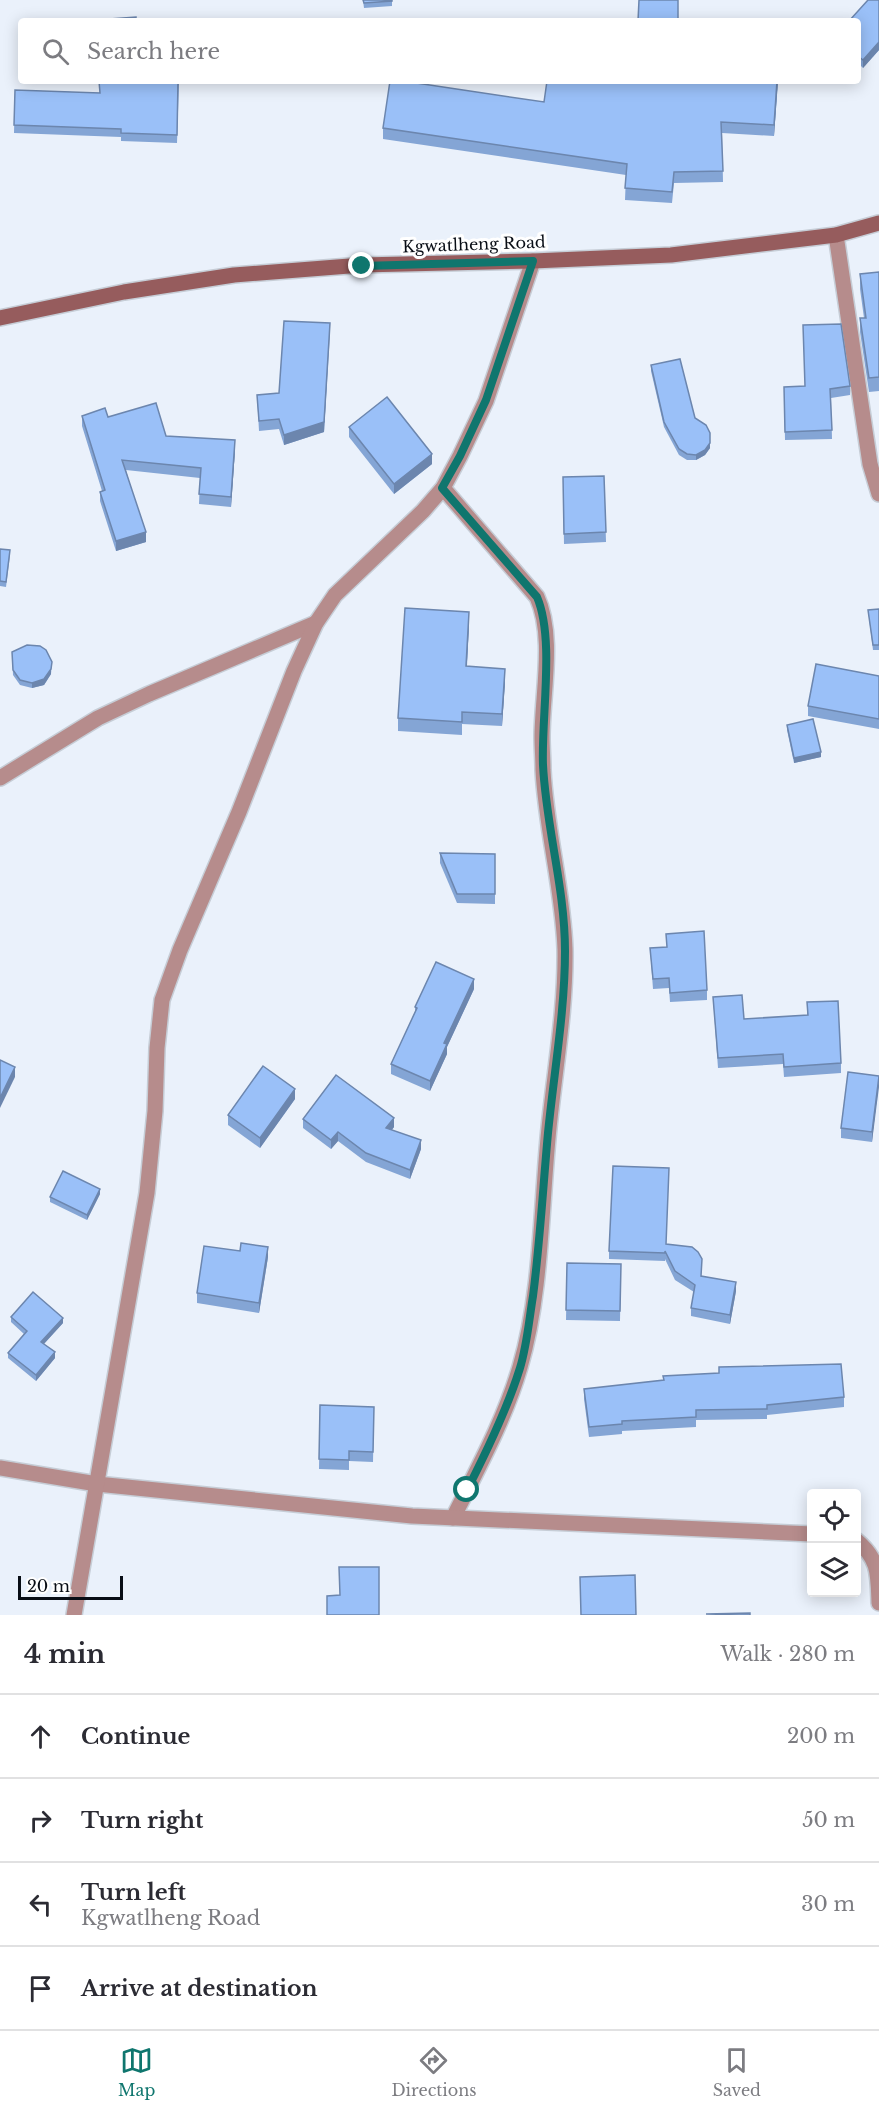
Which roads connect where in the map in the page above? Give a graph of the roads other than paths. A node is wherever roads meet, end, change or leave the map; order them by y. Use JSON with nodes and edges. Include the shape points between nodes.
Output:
{"nodes":[{"id":1,"x":879,"y":223,"type":"edge"},
{"id":2,"x":836,"y":235,"type":"junction"},
{"id":3,"x":533,"y":261,"type":"junction"},
{"id":4,"x":0,"y":318,"type":"edge"},
{"id":5,"x":442,"y":488,"type":"junction"},
{"id":6,"x":879,"y":494,"type":"edge"},
{"id":7,"x":316,"y":623,"type":"junction"},
{"id":8,"x":0,"y":778,"type":"edge"},
{"id":9,"x":0,"y":1468,"type":"edge"},
{"id":10,"x":98,"y":1484,"type":"junction"},
{"id":11,"x":453,"y":1518,"type":"junction"},
{"id":12,"x":807,"y":1534,"type":"edge"},
{"id":13,"x":860,"y":1543,"type":"edge"},
{"id":14,"x":879,"y":1603,"type":"edge"},
{"id":15,"x":74,"y":1615,"type":"edge"}],
"edges":[{"from":1,"to":2,"type":"street","name":"Kgwatlheng Road"},
{"from":2,"to":3,"type":"street","name":"Kgwatlheng Road","via":[[671,255]]},
{"from":2,"to":6,"type":"street","via":[[870,464]]},
{"from":3,"to":4,"type":"street","name":"Kgwatlheng Road","via":[[234,274]]},
{"from":3,"to":5,"type":"street","via":[[486,400]]},
{"from":5,"to":7,"type":"street","via":[[335,595]]},
{"from":5,"to":11,"type":"street","via":[[542,607],[546,666],[544,794],[561,891],[565,950],[538,1259],[528,1329],[510,1395]]},
{"from":7,"to":8,"type":"street","via":[[98,718]]},
{"from":7,"to":10,"type":"street","via":[[162,1000],[147,1193]]},
{"from":9,"to":10,"type":"street"},
{"from":10,"to":11,"type":"street"},
{"from":10,"to":15,"type":"street"},
{"from":11,"to":12,"type":"street"},
{"from":13,"to":14,"type":"street","via":[[870,1550],[877,1564]]}]}
